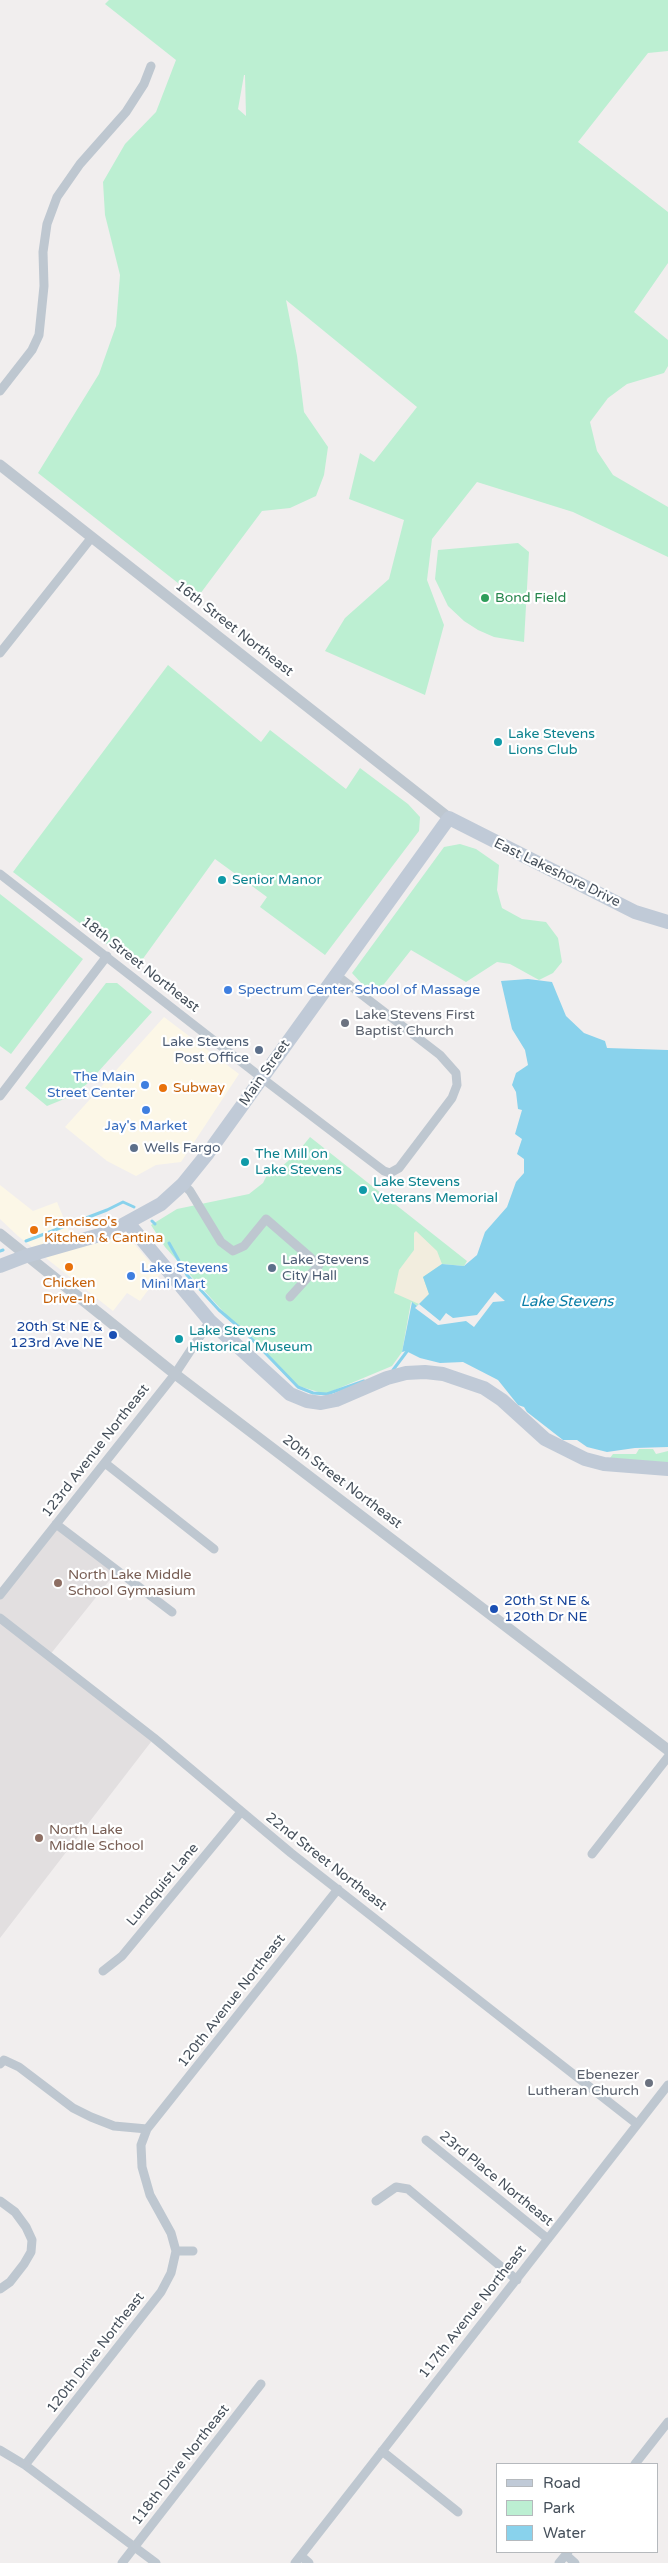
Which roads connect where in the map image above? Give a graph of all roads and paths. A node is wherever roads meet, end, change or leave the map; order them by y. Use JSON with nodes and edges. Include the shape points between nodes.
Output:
{"nodes":[{"id":1,"x":151,"y":66,"type":"dead end"},
{"id":2,"x":0,"y":391,"type":"edge"},
{"id":3,"x":0,"y":464,"type":"edge"},
{"id":4,"x":92,"y":537,"type":"junction"},
{"id":5,"x":0,"y":654,"type":"edge"},
{"id":6,"x":449,"y":818,"type":"junction"},
{"id":7,"x":0,"y":874,"type":"edge"},
{"id":8,"x":668,"y":922,"type":"edge"},
{"id":9,"x":107,"y":956,"type":"junction"},
{"id":10,"x":335,"y":974,"type":"junction"},
{"id":11,"x":262,"y":1078,"type":"junction"},
{"id":12,"x":0,"y":1096,"type":"edge"},
{"id":13,"x":183,"y":1184,"type":"junction"},
{"id":14,"x":129,"y":1224,"type":"junction"},
{"id":15,"x":4,"y":1238,"type":"edge"},
{"id":16,"x":23,"y":1254,"type":"junction"},
{"id":17,"x":0,"y":1266,"type":"edge"},
{"id":18,"x":290,"y":1297,"type":"dead end"},
{"id":19,"x":210,"y":1321,"type":"junction"},
{"id":20,"x":175,"y":1374,"type":"junction"},
{"id":21,"x":105,"y":1463,"type":"junction"},
{"id":22,"x":668,"y":1469,"type":"edge"},
{"id":23,"x":56,"y":1524,"type":"junction"},
{"id":24,"x":214,"y":1549,"type":"dead end"},
{"id":25,"x":0,"y":1595,"type":"edge"},
{"id":26,"x":172,"y":1612,"type":"dead end"},
{"id":27,"x":0,"y":1618,"type":"edge"},
{"id":28,"x":668,"y":1750,"type":"edge"},
{"id":29,"x":668,"y":1757,"type":"edge"},
{"id":30,"x":241,"y":1812,"type":"junction"},
{"id":31,"x":592,"y":1854,"type":"dead end"},
{"id":32,"x":338,"y":1889,"type":"junction"},
{"id":33,"x":103,"y":1971,"type":"dead end"},
{"id":34,"x":2,"y":2062,"type":"edge"},
{"id":35,"x":668,"y":2085,"type":"edge"},
{"id":36,"x":637,"y":2124,"type":"junction"},
{"id":37,"x":146,"y":2129,"type":"junction"},
{"id":38,"x":426,"y":2140,"type":"dead end"},
{"id":39,"x":0,"y":2201,"type":"edge"},
{"id":40,"x":376,"y":2201,"type":"dead end"},
{"id":41,"x":548,"y":2239,"type":"junction"},
{"id":42,"x":193,"y":2250,"type":"dead end"},
{"id":43,"x":176,"y":2251,"type":"junction"},
{"id":44,"x":517,"y":2280,"type":"junction"},
{"id":45,"x":0,"y":2289,"type":"edge"},
{"id":46,"x":261,"y":2384,"type":"dead end"},
{"id":47,"x":668,"y":2422,"type":"edge"},
{"id":48,"x":0,"y":2450,"type":"edge"},
{"id":49,"x":382,"y":2451,"type":"junction"},
{"id":50,"x":636,"y":2463,"type":"edge"},
{"id":51,"x":25,"y":2465,"type":"junction"},
{"id":52,"x":458,"y":2512,"type":"dead end"},
{"id":53,"x":135,"y":2548,"type":"junction"},
{"id":54,"x":567,"y":2554,"type":"edge"},
{"id":55,"x":298,"y":2560,"type":"edge"},
{"id":56,"x":122,"y":2563,"type":"edge"},
{"id":57,"x":156,"y":2563,"type":"edge"},
{"id":58,"x":309,"y":2563,"type":"edge"},
{"id":59,"x":560,"y":2563,"type":"edge"},
{"id":60,"x":576,"y":2563,"type":"edge"}],
"edges":[{"from":1,"to":2,"type":"street","via":[[126,112],[80,164],[57,197],[46,224],[38,335],[32,350]]},
{"from":3,"to":4,"type":"street","name":"16th Street Northeast"},
{"from":4,"to":5,"type":"street"},
{"from":4,"to":6,"type":"street","name":"16th Street Northeast"},
{"from":6,"to":8,"type":"main road","name":"East Lakeshore Drive","via":[[635,912]]},
{"from":6,"to":10,"type":"main road","name":"Main Street"},
{"from":7,"to":9,"type":"street","name":"18th Street Northeast"},
{"from":9,"to":11,"type":"street","name":"18th Street Northeast"},
{"from":9,"to":12,"type":"street"},
{"from":10,"to":11,"type":"main road","name":"Main Street"},
{"from":10,"to":11,"type":"street","name":"18th Street Northeast","via":[[440,1055],[456,1073],[457,1085],[452,1098],[399,1168],[390,1173]]},
{"from":11,"to":13,"type":"main road","name":"Main Street"},
{"from":13,"to":14,"type":"main road","name":"Main Street","via":[[161,1204]]},
{"from":13,"to":18,"type":"street","via":[[221,1242],[233,1251],[244,1246],[266,1219],[318,1264]]},
{"from":14,"to":16,"type":"main road","name":"Main Street","via":[[110,1232]]},
{"from":14,"to":19,"type":"main road"},
{"from":15,"to":16,"type":"street","name":"20th Street Northeast"},
{"from":16,"to":17,"type":"main road","name":"Main Street"},
{"from":16,"to":20,"type":"street","name":"20th Street Northeast"},
{"from":19,"to":20,"type":"street","name":"123rd Avenue Northeast"},
{"from":19,"to":22,"type":"main road","via":[[290,1394],[307,1401],[336,1400],[406,1373],[443,1374],[484,1388],[545,1439],[585,1459],[604,1464]]},
{"from":20,"to":21,"type":"street","name":"123rd Avenue Northeast"},
{"from":20,"to":28,"type":"street","name":"20th Street Northeast"},
{"from":21,"to":23,"type":"street","name":"123rd Avenue Northeast"},
{"from":21,"to":24,"type":"street"},
{"from":23,"to":25,"type":"street","name":"123rd Avenue Northeast"},
{"from":23,"to":26,"type":"street"},
{"from":27,"to":30,"type":"street","name":"22nd Street Northeast","via":[[154,1738]]},
{"from":29,"to":31,"type":"street"},
{"from":30,"to":32,"type":"street","name":"22nd Street Northeast"},
{"from":30,"to":33,"type":"street","name":"Lundquist Lane","via":[[122,1956]]},
{"from":32,"to":36,"type":"street","name":"22nd Street Northeast"},
{"from":32,"to":37,"type":"street","name":"120th Avenue Northeast"},
{"from":34,"to":37,"type":"street","via":[[19,2067],[85,2114],[114,2126]]},
{"from":35,"to":36,"type":"street","name":"117th Avenue Northeast"},
{"from":36,"to":41,"type":"street","name":"117th Avenue Northeast"},
{"from":37,"to":43,"type":"street","via":[[141,2145],[142,2167],[150,2194],[171,2233]]},
{"from":38,"to":41,"type":"street","name":"23rd Place Northeast"},
{"from":39,"to":45,"type":"street","via":[[15,2212],[32,2240],[31,2252],[24,2264]]},
{"from":40,"to":44,"type":"street","via":[[396,2187],[408,2189]]},
{"from":41,"to":44,"type":"street","name":"117th Avenue Northeast"},
{"from":42,"to":43,"type":"street"},
{"from":43,"to":51,"type":"street","name":"120th Drive Northeast","via":[[171,2273],[161,2292]]},
{"from":44,"to":49,"type":"street","name":"117th Avenue Northeast"},
{"from":46,"to":53,"type":"street","name":"118th Drive Northeast"},
{"from":47,"to":50,"type":"street"},
{"from":48,"to":51,"type":"street"},
{"from":49,"to":52,"type":"street"},
{"from":49,"to":55,"type":"street","name":"117th Avenue Northeast"},
{"from":51,"to":53,"type":"street"},
{"from":53,"to":56,"type":"street","name":"118th Drive Northeast"},
{"from":53,"to":57,"type":"street"},
{"from":54,"to":59,"type":"street"},
{"from":54,"to":60,"type":"street"},
{"from":55,"to":58,"type":"street","name":"117th Avenue Northeast"}]}
